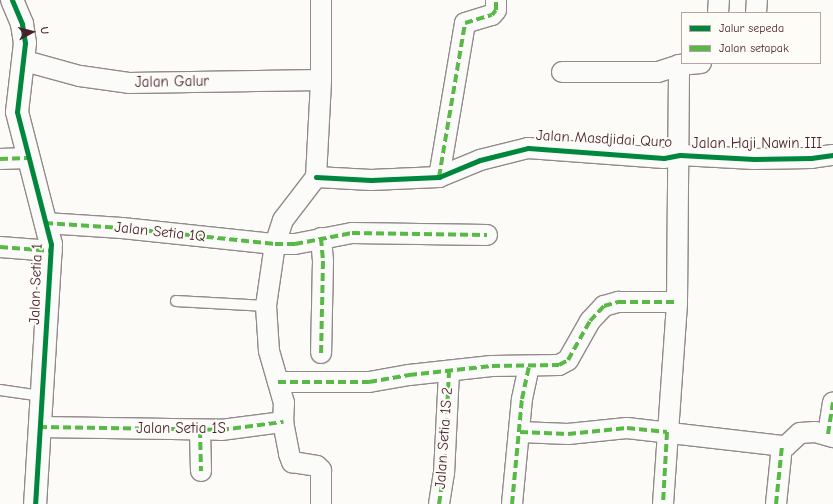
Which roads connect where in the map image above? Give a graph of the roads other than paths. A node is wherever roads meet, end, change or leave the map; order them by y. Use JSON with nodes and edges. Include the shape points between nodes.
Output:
{"nodes":[{"id":1,"x":12,"y":0,"type":"edge"},
{"id":2,"x":321,"y":0,"type":"edge"},
{"id":3,"x":496,"y":0,"type":"edge"},
{"id":4,"x":719,"y":0,"type":"edge"},
{"id":5,"x":757,"y":0,"type":"edge"},
{"id":6,"x":718,"y":12,"type":"edge"},
{"id":7,"x":756,"y":12,"type":"edge"},
{"id":8,"x":25,"y":61,"type":"junction"},
{"id":9,"x":690,"y":64,"type":"edge"},
{"id":10,"x":679,"y":65,"type":"junction"},
{"id":11,"x":562,"y":72,"type":"dead end"},
{"id":12,"x":321,"y":80,"type":"junction"},
{"id":13,"x":680,"y":155,"type":"junction"},
{"id":14,"x":833,"y":155,"type":"edge"},
{"id":15,"x":28,"y":158,"type":"junction"},
{"id":16,"x":0,"y":159,"type":"edge"},
{"id":17,"x":439,"y":176,"type":"junction"},
{"id":18,"x":316,"y":177,"type":"junction"},
{"id":19,"x":45,"y":223,"type":"junction"},
{"id":20,"x":487,"y":235,"type":"dead end"},
{"id":21,"x":321,"y":238,"type":"junction"},
{"id":22,"x":275,"y":244,"type":"junction"},
{"id":23,"x":0,"y":247,"type":"edge"},
{"id":24,"x":52,"y":252,"type":"junction"},
{"id":25,"x":176,"y":301,"type":"dead end"},
{"id":26,"x":677,"y":302,"type":"junction"},
{"id":27,"x":266,"y":306,"type":"junction"},
{"id":28,"x":321,"y":353,"type":"dead end"},
{"id":29,"x":529,"y":366,"type":"junction"},
{"id":30,"x":449,"y":372,"type":"junction"},
{"id":31,"x":278,"y":382,"type":"junction"},
{"id":32,"x":0,"y":390,"type":"edge"},
{"id":33,"x":41,"y":396,"type":"junction"},
{"id":34,"x":833,"y":402,"type":"edge"},
{"id":35,"x":283,"y":422,"type":"junction"},
{"id":36,"x":39,"y":427,"type":"junction"},
{"id":37,"x":200,"y":430,"type":"junction"},
{"id":38,"x":520,"y":432,"type":"junction"},
{"id":39,"x":667,"y":432,"type":"junction"},
{"id":40,"x":831,"y":436,"type":"edge"},
{"id":41,"x":782,"y":446,"type":"junction"},
{"id":42,"x":201,"y":471,"type":"dead end"},
{"id":43,"x":35,"y":504,"type":"edge"},
{"id":44,"x":320,"y":504,"type":"edge"},
{"id":45,"x":439,"y":504,"type":"edge"},
{"id":46,"x":512,"y":504,"type":"edge"},
{"id":47,"x":664,"y":504,"type":"edge"},
{"id":48,"x":776,"y":504,"type":"edge"}],
"edges":[{"from":1,"to":8,"type":"street","name":"Jalan Setia 1","via":[[22,24]]},
{"from":2,"to":12,"type":"street"},
{"from":3,"to":17,"type":"street","via":[[496,10],[492,15],[465,23]]},
{"from":4,"to":6,"type":"street"},
{"from":5,"to":7,"type":"street"},
{"from":8,"to":12,"type":"street","name":"Jalan Galur","via":[[80,76],[129,83]]},
{"from":8,"to":15,"type":"street","name":"Jalan Setia 1","via":[[17,112]]},
{"from":9,"to":10,"type":"street"},
{"from":10,"to":11,"type":"street","via":[[658,72]]},
{"from":10,"to":13,"type":"street"},
{"from":12,"to":18,"type":"street"},
{"from":13,"to":14,"type":"street","name":"Jalan Haji Nawin III","via":[[754,159]]},
{"from":13,"to":17,"type":"street","name":"Jalan Masdjidai Quro","via":[[664,158],[528,148],[480,160]]},
{"from":13,"to":26,"type":"street"},
{"from":15,"to":16,"type":"street"},
{"from":15,"to":19,"type":"street","name":"Jalan Setia 1"},
{"from":17,"to":18,"type":"street","name":"Jalan Masdjidai Quro","via":[[371,180]]},
{"from":18,"to":22,"type":"street","via":[[283,220]]},
{"from":19,"to":22,"type":"street","name":"Jalan Setia 1Q","via":[[122,228]]},
{"from":19,"to":24,"type":"street","name":"Jalan Setia 1"},
{"from":20,"to":21,"type":"street","name":"Jalan Setia 1Q","via":[[352,233]]},
{"from":21,"to":22,"type":"street","name":"Jalan Setia 1Q","via":[[295,244]]},
{"from":21,"to":28,"type":"street"},
{"from":22,"to":27,"type":"street"},
{"from":23,"to":24,"type":"street"},
{"from":24,"to":33,"type":"street","name":"Jalan Setia 1"},
{"from":25,"to":27,"type":"lane"},
{"from":26,"to":29,"type":"street","via":[[618,302],[604,306],[590,321],[568,360],[559,365]]},
{"from":26,"to":39,"type":"street"},
{"from":27,"to":31,"type":"street","via":[[270,351]]},
{"from":29,"to":30,"type":"street","via":[[492,366]]},
{"from":29,"to":38,"type":"street","via":[[522,399]]},
{"from":30,"to":31,"type":"street","via":[[369,382]]},
{"from":30,"to":45,"type":"street","name":"Jalan Setia 1S 2","via":[[444,474]]},
{"from":31,"to":35,"type":"street","via":[[284,403]]},
{"from":32,"to":33,"type":"lane"},
{"from":33,"to":36,"type":"street","name":"Jalan Setia 1"},
{"from":34,"to":40,"type":"street"},
{"from":35,"to":37,"type":"street","name":"Jalan Setia 1S","via":[[221,430]]},
{"from":35,"to":44,"type":"street","via":[[292,462],[317,466],[321,470]]},
{"from":36,"to":37,"type":"street","name":"Jalan Setia 1S"},
{"from":36,"to":43,"type":"street","name":"Jalan Setia 1"},
{"from":37,"to":42,"type":"street"},
{"from":38,"to":39,"type":"street","via":[[568,434],[621,428]]},
{"from":38,"to":46,"type":"street"},
{"from":39,"to":41,"type":"street"},
{"from":39,"to":47,"type":"street"},
{"from":40,"to":41,"type":"street","via":[[800,433],[786,446]]},
{"from":41,"to":48,"type":"street"}]}
